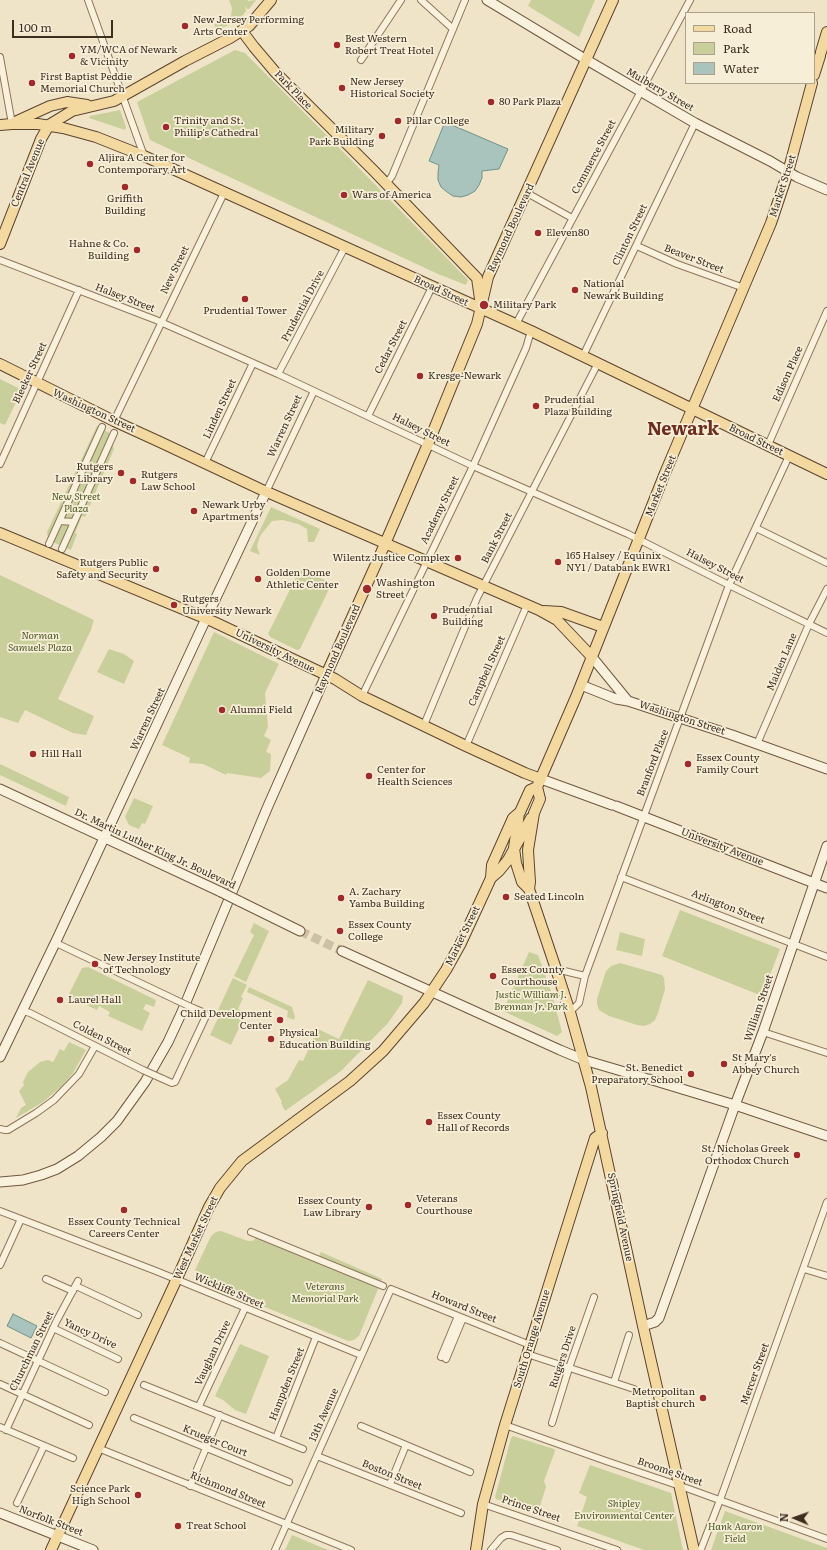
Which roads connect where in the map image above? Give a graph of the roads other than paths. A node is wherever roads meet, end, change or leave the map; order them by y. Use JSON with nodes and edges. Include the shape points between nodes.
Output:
{"nodes":[{"id":1,"x":88,"y":0,"type":"edge"},
{"id":2,"x":271,"y":0,"type":"edge"},
{"id":3,"x":401,"y":0,"type":"edge"},
{"id":4,"x":421,"y":0,"type":"edge"},
{"id":5,"x":465,"y":0,"type":"edge"},
{"id":6,"x":487,"y":0,"type":"edge"},
{"id":7,"x":613,"y":0,"type":"edge"},
{"id":8,"x":690,"y":0,"type":"edge"},
{"id":9,"x":453,"y":29,"type":"junction"},
{"id":10,"x":242,"y":31,"type":"junction"},
{"id":11,"x":827,"y":32,"type":"edge"},
{"id":12,"x":0,"y":57,"type":"edge"},
{"id":13,"x":361,"y":60,"type":"dead end"},
{"id":14,"x":585,"y":60,"type":"junction"},
{"id":15,"x":815,"y":72,"type":"edge"},
{"id":16,"x":812,"y":84,"type":"edge"},
{"id":17,"x":641,"y":91,"type":"junction"},
{"id":18,"x":122,"y":96,"type":"junction"},
{"id":19,"x":93,"y":106,"type":"junction"},
{"id":20,"x":694,"y":123,"type":"junction"},
{"id":21,"x":12,"y":124,"type":"junction"},
{"id":22,"x":49,"y":125,"type":"junction"},
{"id":23,"x":0,"y":126,"type":"edge"},
{"id":24,"x":144,"y":156,"type":"junction"},
{"id":25,"x":788,"y":172,"type":"junction"},
{"id":26,"x":386,"y":184,"type":"junction"},
{"id":27,"x":827,"y":190,"type":"edge"},
{"id":28,"x":224,"y":193,"type":"junction"},
{"id":29,"x":527,"y":193,"type":"junction"},
{"id":30,"x":572,"y":218,"type":"junction"},
{"id":31,"x":0,"y":244,"type":"edge"},
{"id":32,"x":637,"y":246,"type":"junction"},
{"id":33,"x":345,"y":247,"type":"junction"},
{"id":34,"x":0,"y":260,"type":"edge"},
{"id":35,"x":432,"y":287,"type":"junction"},
{"id":36,"x":744,"y":288,"type":"junction"},
{"id":37,"x":78,"y":290,"type":"junction"},
{"id":38,"x":481,"y":309,"type":"junction"},
{"id":39,"x":827,"y":311,"type":"edge"},
{"id":40,"x":161,"y":323,"type":"junction"},
{"id":41,"x":516,"y":324,"type":"junction"},
{"id":42,"x":531,"y":331,"type":"junction"},
{"id":43,"x":584,"y":356,"type":"junction"},
{"id":44,"x":253,"y":363,"type":"junction"},
{"id":45,"x":598,"y":363,"type":"junction"},
{"id":46,"x":0,"y":364,"type":"edge"},
{"id":47,"x":278,"y":374,"type":"junction"},
{"id":48,"x":36,"y":383,"type":"junction"},
{"id":49,"x":314,"y":391,"type":"junction"},
{"id":50,"x":692,"y":409,"type":"junction"},
{"id":51,"x":368,"y":416,"type":"junction"},
{"id":52,"x":114,"y":421,"type":"junction"},
{"id":53,"x":102,"y":427,"type":"dead end"},
{"id":54,"x":114,"y":433,"type":"dead end"},
{"id":55,"x":428,"y":444,"type":"junction"},
{"id":56,"x":768,"y":445,"type":"junction"},
{"id":57,"x":93,"y":447,"type":"junction"},
{"id":58,"x":108,"y":447,"type":"junction"},
{"id":59,"x":790,"y":456,"type":"junction"},
{"id":60,"x":0,"y":464,"type":"edge"},
{"id":61,"x":85,"y":464,"type":"junction"},
{"id":62,"x":100,"y":464,"type":"junction"},
{"id":63,"x":205,"y":464,"type":"junction"},
{"id":64,"x":473,"y":466,"type":"junction"},
{"id":65,"x":827,"y":474,"type":"edge"},
{"id":66,"x":73,"y":492,"type":"junction"},
{"id":67,"x":266,"y":492,"type":"junction"},
{"id":68,"x":532,"y":492,"type":"junction"},
{"id":69,"x":85,"y":497,"type":"junction"},
{"id":70,"x":60,"y":521,"type":"junction"},
{"id":71,"x":74,"y":522,"type":"junction"},
{"id":72,"x":756,"y":528,"type":"junction"},
{"id":73,"x":0,"y":533,"type":"edge"},
{"id":74,"x":53,"y":535,"type":"junction"},
{"id":75,"x":639,"y":539,"type":"junction"},
{"id":76,"x":66,"y":540,"type":"junction"},
{"id":77,"x":386,"y":543,"type":"junction"},
{"id":78,"x":49,"y":544,"type":"dead end"},
{"id":79,"x":62,"y":549,"type":"dead end"},
{"id":80,"x":427,"y":561,"type":"junction"},
{"id":81,"x":827,"y":563,"type":"edge"},
{"id":82,"x":729,"y":585,"type":"junction"},
{"id":83,"x":483,"y":587,"type":"junction"},
{"id":84,"x":827,"y":589,"type":"edge"},
{"id":85,"x":527,"y":606,"type":"junction"},
{"id":86,"x":539,"y":610,"type":"junction"},
{"id":87,"x":206,"y":618,"type":"junction"},
{"id":88,"x":809,"y":624,"type":"junction"},
{"id":89,"x":603,"y":627,"type":"junction"},
{"id":90,"x":827,"y":633,"type":"edge"},
{"id":91,"x":592,"y":657,"type":"junction"},
{"id":92,"x":326,"y":675,"type":"junction"},
{"id":93,"x":581,"y":685,"type":"junction"},
{"id":94,"x":362,"y":696,"type":"junction"},
{"id":95,"x":628,"y":701,"type":"junction"},
{"id":96,"x":680,"y":718,"type":"junction"},
{"id":97,"x":424,"y":725,"type":"junction"},
{"id":98,"x":757,"y":744,"type":"junction"},
{"id":99,"x":466,"y":746,"type":"junction"},
{"id":100,"x":827,"y":769,"type":"edge"},
{"id":101,"x":539,"y":783,"type":"junction"},
{"id":102,"x":0,"y":788,"type":"edge"},
{"id":103,"x":520,"y":812,"type":"junction"},
{"id":104,"x":534,"y":813,"type":"junction"},
{"id":105,"x":643,"y":816,"type":"junction"},
{"id":106,"x":105,"y":838,"type":"junction"},
{"id":107,"x":827,"y":846,"type":"edge"},
{"id":108,"x":514,"y":848,"type":"junction"},
{"id":109,"x":621,"y":877,"type":"junction"},
{"id":110,"x":491,"y":878,"type":"junction"},
{"id":111,"x":814,"y":883,"type":"junction"},
{"id":112,"x":827,"y":888,"type":"edge"},
{"id":113,"x":528,"y":889,"type":"junction"},
{"id":114,"x":300,"y":930,"type":"tunnel mouth"},
{"id":115,"x":56,"y":943,"type":"junction"},
{"id":116,"x":793,"y":943,"type":"junction"},
{"id":117,"x":342,"y":951,"type":"tunnel mouth"},
{"id":118,"x":827,"y":957,"type":"edge"},
{"id":119,"x":556,"y":969,"type":"junction"},
{"id":120,"x":585,"y":976,"type":"junction"},
{"id":121,"x":431,"y":993,"type":"junction"},
{"id":122,"x":23,"y":1011,"type":"junction"},
{"id":123,"x":570,"y":1012,"type":"junction"},
{"id":124,"x":763,"y":1032,"type":"junction"},
{"id":125,"x":95,"y":1046,"type":"junction"},
{"id":126,"x":827,"y":1053,"type":"edge"},
{"id":127,"x":0,"y":1057,"type":"edge"},
{"id":128,"x":584,"y":1060,"type":"junction"},
{"id":129,"x":735,"y":1105,"type":"junction"},
{"id":130,"x":0,"y":1129,"type":"edge"},
{"id":131,"x":602,"y":1133,"type":"junction"},
{"id":132,"x":827,"y":1136,"type":"edge"},
{"id":133,"x":0,"y":1182,"type":"edge"},
{"id":134,"x":827,"y":1202,"type":"edge"},
{"id":135,"x":0,"y":1211,"type":"edge"},
{"id":136,"x":824,"y":1218,"type":"edge"},
{"id":137,"x":21,"y":1219,"type":"junction"},
{"id":138,"x":251,"y":1232,"type":"dead end"},
{"id":139,"x":0,"y":1265,"type":"edge"},
{"id":140,"x":804,"y":1268,"type":"junction"},
{"id":141,"x":827,"y":1276,"type":"edge"},
{"id":142,"x":46,"y":1279,"type":"dead end"},
{"id":143,"x":176,"y":1280,"type":"junction"},
{"id":144,"x":76,"y":1286,"type":"junction"},
{"id":145,"x":383,"y":1286,"type":"dead end"},
{"id":146,"x":391,"y":1289,"type":"joint"},
{"id":147,"x":594,"y":1297,"type":"dead end"},
{"id":148,"x":245,"y":1308,"type":"junction"},
{"id":149,"x":138,"y":1315,"type":"dead end"},
{"id":150,"x":461,"y":1317,"type":"junction"},
{"id":151,"x":643,"y":1326,"type":"junction"},
{"id":152,"x":54,"y":1328,"type":"junction"},
{"id":153,"x":628,"y":1335,"type":"dead end"},
{"id":154,"x":316,"y":1337,"type":"junction"},
{"id":155,"x":0,"y":1344,"type":"edge"},
{"id":156,"x":528,"y":1349,"type":"junction"},
{"id":157,"x":361,"y":1355,"type":"junction"},
{"id":158,"x":444,"y":1358,"type":"dead end"},
{"id":159,"x":118,"y":1359,"type":"dead end"},
{"id":160,"x":38,"y":1361,"type":"junction"},
{"id":161,"x":570,"y":1368,"type":"junction"},
{"id":162,"x":614,"y":1382,"type":"junction"},
{"id":163,"x":0,"y":1384,"type":"edge"},
{"id":164,"x":144,"y":1385,"type":"dead end"},
{"id":165,"x":634,"y":1389,"type":"dead end"},
{"id":166,"x":105,"y":1392,"type":"dead end"},
{"id":167,"x":23,"y":1394,"type":"junction"},
{"id":168,"x":198,"y":1406,"type":"junction"},
{"id":169,"x":220,"y":1415,"type":"junction"},
{"id":170,"x":134,"y":1418,"type":"dead end"},
{"id":171,"x":552,"y":1423,"type":"dead end"},
{"id":172,"x":505,"y":1424,"type":"junction"},
{"id":173,"x":89,"y":1425,"type":"dead end"},
{"id":174,"x":361,"y":1426,"type":"dead end"},
{"id":175,"x":3,"y":1429,"type":"edge"},
{"id":176,"x":276,"y":1438,"type":"junction"},
{"id":177,"x":406,"y":1445,"type":"junction"},
{"id":178,"x":44,"y":1446,"type":"junction"},
{"id":179,"x":98,"y":1448,"type":"junction"},
{"id":180,"x":207,"y":1448,"type":"junction"},
{"id":181,"x":303,"y":1449,"type":"dead end"},
{"id":182,"x":317,"y":1456,"type":"junction"},
{"id":183,"x":73,"y":1458,"type":"dead end"},
{"id":184,"x":470,"y":1472,"type":"dead end"},
{"id":185,"x":289,"y":1482,"type":"dead end"},
{"id":186,"x":390,"y":1484,"type":"junction"},
{"id":187,"x":190,"y":1486,"type":"junction"},
{"id":188,"x":679,"y":1486,"type":"junction"},
{"id":189,"x":720,"y":1500,"type":"junction"},
{"id":190,"x":17,"y":1503,"type":"dead end"},
{"id":191,"x":483,"y":1504,"type":"junction"},
{"id":192,"x":0,"y":1513,"type":"edge"},
{"id":193,"x":461,"y":1513,"type":"dead end"},
{"id":194,"x":286,"y":1524,"type":"junction"},
{"id":195,"x":57,"y":1535,"type":"junction"},
{"id":196,"x":827,"y":1540,"type":"edge"},
{"id":197,"x":50,"y":1550,"type":"edge"},
{"id":198,"x":93,"y":1550,"type":"edge"},
{"id":199,"x":275,"y":1550,"type":"edge"},
{"id":200,"x":351,"y":1550,"type":"edge"},
{"id":201,"x":476,"y":1550,"type":"edge"},
{"id":202,"x":491,"y":1550,"type":"edge"},
{"id":203,"x":557,"y":1550,"type":"edge"},
{"id":204,"x":617,"y":1550,"type":"edge"},
{"id":205,"x":694,"y":1550,"type":"edge"},
{"id":206,"x":699,"y":1550,"type":"edge"}],
"edges":[{"from":1,"to":18,"type":"street"},
{"from":2,"to":10,"type":"main road"},
{"from":3,"to":13,"type":"street"},
{"from":4,"to":9,"type":"street"},
{"from":5,"to":9,"type":"street"},
{"from":6,"to":14,"type":"street","name":"Mulberry Street"},
{"from":7,"to":14,"type":"main road","name":"Raymond Boulevard"},
{"from":8,"to":17,"type":"street","name":"Commerce Street"},
{"from":9,"to":26,"type":"street","via":[[392,176]]},
{"from":10,"to":18,"type":"main road"},
{"from":10,"to":26,"type":"main road","name":"Park Place","via":[[267,63]]},
{"from":11,"to":15,"type":"main road"},
{"from":12,"to":21,"type":"street"},
{"from":14,"to":17,"type":"street","name":"Mulberry Street"},
{"from":14,"to":29,"type":"main road","name":"Raymond Boulevard"},
{"from":16,"to":25,"type":"main road","name":"Market Street"},
{"from":17,"to":20,"type":"street","name":"Mulberry Street"},
{"from":17,"to":30,"type":"street","name":"Commerce Street"},
{"from":18,"to":19,"type":"main road","via":[[114,101]]},
{"from":18,"to":24,"type":"street"},
{"from":19,"to":21,"type":"main road","via":[[67,102],[50,106]]},
{"from":19,"to":22,"type":"main road","via":[[72,111]]},
{"from":20,"to":25,"type":"street","name":"Mulberry Street"},
{"from":20,"to":32,"type":"street","name":"Clinton Street"},
{"from":21,"to":22,"type":"main road","name":"Broad Street"},
{"from":21,"to":23,"type":"main road"},
{"from":22,"to":24,"type":"main road","name":"Broad Street","via":[[96,137]]},
{"from":22,"to":31,"type":"main road","name":"Central Avenue","via":[[41,139]]},
{"from":24,"to":28,"type":"main road","name":"Broad Street"},
{"from":25,"to":27,"type":"street","name":"Mulberry Street"},
{"from":25,"to":36,"type":"main road","name":"Market Street","via":[[771,223]]},
{"from":26,"to":38,"type":"main road","name":"Park Place","via":[[477,278]]},
{"from":28,"to":33,"type":"main road","name":"Broad Street"},
{"from":28,"to":40,"type":"street","name":"New Street"},
{"from":29,"to":30,"type":"street"},
{"from":29,"to":38,"type":"main road","name":"Raymond Boulevard","via":[[488,277]]},
{"from":30,"to":41,"type":"street","name":"Commerce Street"},
{"from":32,"to":36,"type":"street","name":"Beaver Street","via":[[677,264]]},
{"from":32,"to":43,"type":"street","name":"Clinton Street"},
{"from":33,"to":35,"type":"main road","name":"Broad Street"},
{"from":33,"to":47,"type":"street","name":"Prudential Drive"},
{"from":34,"to":37,"type":"street","name":"Halsey Street"},
{"from":35,"to":38,"type":"main road","name":"Broad Street"},
{"from":35,"to":51,"type":"street","name":"Cedar Street"},
{"from":36,"to":50,"type":"main road","name":"Market Street"},
{"from":37,"to":40,"type":"street","name":"Halsey Street"},
{"from":37,"to":48,"type":"street","name":"Bleeker Street"},
{"from":38,"to":41,"type":"main road","name":"Broad Street"},
{"from":38,"to":55,"type":"main road","name":"Raymond Boulevard"},
{"from":39,"to":56,"type":"street","name":"Edison Place"},
{"from":40,"to":44,"type":"street","name":"Halsey Street"},
{"from":40,"to":52,"type":"street","name":"New Street"},
{"from":41,"to":42,"type":"main road","name":"Broad Street"},
{"from":42,"to":43,"type":"main road","name":"Broad Street"},
{"from":42,"to":64,"type":"street","name":"Academy Street","via":[[526,348]]},
{"from":43,"to":45,"type":"main road","name":"Broad Street"},
{"from":44,"to":47,"type":"street","name":"Halsey Street"},
{"from":44,"to":63,"type":"street","name":"Linden Street"},
{"from":45,"to":50,"type":"main road","name":"Broad Street"},
{"from":45,"to":68,"type":"street","name":"Bank Street"},
{"from":46,"to":48,"type":"main road","name":"Washington Street"},
{"from":47,"to":49,"type":"street","name":"Halsey Street"},
{"from":48,"to":52,"type":"main road","name":"Washington Street"},
{"from":48,"to":60,"type":"street","name":"Bleeker Street"},
{"from":49,"to":51,"type":"street","name":"Halsey Street"},
{"from":49,"to":67,"type":"street","name":"Warren Street"},
{"from":50,"to":56,"type":"main road","name":"Broad Street"},
{"from":50,"to":75,"type":"main road","name":"Market Street"},
{"from":51,"to":55,"type":"street","name":"Halsey Street"},
{"from":52,"to":63,"type":"main road","name":"Washington Street"},
{"from":53,"to":57,"type":"street"},
{"from":54,"to":58,"type":"street"},
{"from":55,"to":64,"type":"street","name":"Halsey Street"},
{"from":55,"to":77,"type":"main road","name":"Raymond Boulevard"},
{"from":56,"to":59,"type":"main road","name":"Broad Street"},
{"from":57,"to":58,"type":"street"},
{"from":57,"to":61,"type":"street"},
{"from":58,"to":62,"type":"street"},
{"from":59,"to":65,"type":"main road","name":"Broad Street"},
{"from":59,"to":72,"type":"street","name":"Branford Place"},
{"from":61,"to":62,"type":"street"},
{"from":61,"to":66,"type":"street"},
{"from":62,"to":69,"type":"street"},
{"from":63,"to":67,"type":"main road","name":"Washington Street"},
{"from":64,"to":68,"type":"street","name":"Halsey Street"},
{"from":64,"to":80,"type":"street","name":"Academy Street"},
{"from":66,"to":69,"type":"street"},
{"from":66,"to":70,"type":"street"},
{"from":67,"to":77,"type":"main road","name":"Washington Street"},
{"from":67,"to":87,"type":"street","name":"Warren Street"},
{"from":68,"to":75,"type":"street","name":"Halsey Street"},
{"from":68,"to":83,"type":"street","name":"Bank Street"},
{"from":69,"to":71,"type":"street"},
{"from":70,"to":71,"type":"street"},
{"from":70,"to":74,"type":"street"},
{"from":71,"to":76,"type":"street"},
{"from":72,"to":81,"type":"street"},
{"from":72,"to":82,"type":"street","name":"Branford Place"},
{"from":73,"to":87,"type":"main road","name":"University Avenue"},
{"from":74,"to":76,"type":"street"},
{"from":74,"to":78,"type":"street"},
{"from":75,"to":82,"type":"street","name":"Halsey Street"},
{"from":75,"to":89,"type":"main road","name":"Market Street"},
{"from":76,"to":79,"type":"street"},
{"from":77,"to":80,"type":"main road","name":"Washington Street"},
{"from":77,"to":92,"type":"main road","name":"Raymond Boulevard"},
{"from":80,"to":83,"type":"main road","name":"Washington Street"},
{"from":80,"to":94,"type":"street","name":"Academy Street"},
{"from":82,"to":88,"type":"street","name":"Halsey Street"},
{"from":82,"to":96,"type":"street","name":"Branford Place"},
{"from":83,"to":85,"type":"main road","name":"Washington Street"},
{"from":83,"to":97,"type":"street","name":"Bank Street"},
{"from":84,"to":88,"type":"street","name":"Maiden Lane"},
{"from":85,"to":86,"type":"main road","name":"Washington Street"},
{"from":85,"to":99,"type":"street","name":"Campbell Street"},
{"from":86,"to":89,"type":"main road","via":[[561,612]]},
{"from":86,"to":91,"type":"main road","name":"Washington Street","via":[[557,620]]},
{"from":87,"to":92,"type":"main road","name":"University Avenue"},
{"from":87,"to":106,"type":"street","name":"Warren Street"},
{"from":88,"to":90,"type":"street","name":"Halsey Street"},
{"from":88,"to":98,"type":"street","name":"Maiden Lane"},
{"from":89,"to":91,"type":"main road","name":"Market Street"},
{"from":91,"to":93,"type":"main road","name":"Market Street"},
{"from":91,"to":95,"type":"street","name":"Washington Street"},
{"from":92,"to":94,"type":"main road","name":"University Avenue"},
{"from":92,"to":133,"type":"street","name":"Raymond Boulevard","via":[[181,1014],[145,1082],[117,1121],[78,1156],[41,1175]]},
{"from":93,"to":95,"type":"street"},
{"from":93,"to":101,"type":"main road","name":"Market Street"},
{"from":94,"to":97,"type":"main road","name":"University Avenue"},
{"from":95,"to":96,"type":"street","name":"Washington Street"},
{"from":96,"to":98,"type":"street","name":"Washington Street"},
{"from":96,"to":105,"type":"street","name":"Branford Place"},
{"from":97,"to":99,"type":"main road","name":"University Avenue"},
{"from":98,"to":100,"type":"street","name":"Washington Street"},
{"from":99,"to":101,"type":"main road","name":"University Avenue","via":[[525,773]]},
{"from":101,"to":103,"type":"main road","name":"Market Street","via":[[530,790]]},
{"from":101,"to":104,"type":"main road","name":"Springfield Avenue","via":[[540,799]]},
{"from":101,"to":105,"type":"street","name":"University Avenue"},
{"from":102,"to":106,"type":"street","name":"Dr. Martin Luther King Jr. Boulevard"},
{"from":103,"to":108,"type":"main road"},
{"from":103,"to":110,"type":"main road","name":"Market Street","via":[[513,818],[496,854]]},
{"from":104,"to":108,"type":"main road","name":"Market Street"},
{"from":104,"to":113,"type":"main road","name":"Springfield Avenue","via":[[528,850]]},
{"from":105,"to":109,"type":"street","name":"Branford Place"},
{"from":105,"to":111,"type":"street","name":"University Avenue"},
{"from":106,"to":114,"type":"street","name":"Dr. Martin Luther King Jr. Boulevard","bridge":true},
{"from":106,"to":115,"type":"street","name":"Warren Street"},
{"from":107,"to":111,"type":"street","name":"William Street"},
{"from":108,"to":110,"type":"main road","name":"Market Street","via":[[499,871]]},
{"from":108,"to":113,"type":"main road","name":"Springfield Avenue","via":[[522,882]]},
{"from":109,"to":116,"type":"street","name":"Arlington Street"},
{"from":109,"to":120,"type":"street","name":"Branford Place"},
{"from":110,"to":121,"type":"main road","name":"Market Street","via":[[461,943]]},
{"from":111,"to":112,"type":"street","name":"University Avenue"},
{"from":111,"to":116,"type":"street","name":"William Street"},
{"from":113,"to":119,"type":"main road","name":"Springfield Avenue"},
{"from":115,"to":122,"type":"street","name":"Warren Street"},
{"from":115,"to":125,"type":"street","name":"Colden Street","bridge":true,"via":[[205,1013],[206,1016],[175,1082],[172,1083]]},
{"from":116,"to":118,"type":"street","name":"Arlington Street"},
{"from":116,"to":124,"type":"street","name":"William Street"},
{"from":117,"to":121,"type":"street"},
{"from":119,"to":120,"type":"street"},
{"from":119,"to":123,"type":"main road","name":"Springfield Avenue"},
{"from":120,"to":123,"type":"street","name":"Branford Place","via":[[579,1003]]},
{"from":121,"to":128,"type":"street"},
{"from":121,"to":143,"type":"main road","name":"West Market Street","via":[[400,1033],[367,1066],[233,1170],[209,1207]]},
{"from":122,"to":125,"type":"street","name":"Colden Street"},
{"from":122,"to":127,"type":"street","name":"Warren Street"},
{"from":123,"to":128,"type":"main road","name":"Springfield Avenue"},
{"from":124,"to":126,"type":"street"},
{"from":124,"to":129,"type":"street","name":"William Street"},
{"from":125,"to":130,"type":"street","via":[[79,1074],[54,1100],[8,1130]]},
{"from":128,"to":129,"type":"street"},
{"from":128,"to":131,"type":"main road","name":"Springfield Avenue"},
{"from":129,"to":132,"type":"street"},
{"from":129,"to":151,"type":"street","name":"William Street","via":[[659,1318]]},
{"from":131,"to":151,"type":"main road","name":"Springfield Avenue"},
{"from":131,"to":156,"type":"main road","name":"South Orange Avenue","via":[[595,1138]]},
{"from":134,"to":136,"type":"street","name":"Mercer Street"},
{"from":135,"to":137,"type":"street","name":"Wickliffe Street"},
{"from":136,"to":140,"type":"street","name":"Mercer Street"},
{"from":137,"to":139,"type":"street"},
{"from":137,"to":143,"type":"street","name":"Wickliffe Street"},
{"from":138,"to":145,"type":"street"},
{"from":140,"to":141,"type":"street"},
{"from":140,"to":189,"type":"street","name":"Mercer Street"},
{"from":142,"to":144,"type":"street"},
{"from":143,"to":148,"type":"street","name":"Wickliffe Street"},
{"from":143,"to":179,"type":"main road","name":"West Market Street"},
{"from":144,"to":149,"type":"street"},
{"from":144,"to":152,"type":"street","name":"Churchman Street"},
{"from":146,"to":150,"type":"street","name":"Howard Street"},
{"from":146,"to":157,"type":"street","name":"13th Avenue"},
{"from":147,"to":161,"type":"street","name":"Rutgers Drive"},
{"from":148,"to":154,"type":"street","name":"Wickliffe Street"},
{"from":148,"to":168,"type":"street","name":"Vaughan Drive"},
{"from":150,"to":156,"type":"street","name":"Howard Street"},
{"from":150,"to":158,"type":"street"},
{"from":151,"to":188,"type":"main road","name":"Springfield Avenue"},
{"from":152,"to":159,"type":"street","name":"Yancy Drive"},
{"from":152,"to":160,"type":"street","name":"Churchman Street"},
{"from":153,"to":162,"type":"street"},
{"from":154,"to":157,"type":"street","name":"Wickliffe Street"},
{"from":154,"to":176,"type":"street","name":"Hampden Street"},
{"from":155,"to":160,"type":"street"},
{"from":156,"to":161,"type":"street","name":"Howard Street"},
{"from":156,"to":172,"type":"main road","name":"South Orange Avenue"},
{"from":157,"to":182,"type":"street","name":"13th Avenue"},
{"from":160,"to":166,"type":"street"},
{"from":160,"to":167,"type":"street","name":"Churchman Street"},
{"from":161,"to":162,"type":"street","name":"Howard Street"},
{"from":161,"to":171,"type":"street","name":"Rutgers Drive"},
{"from":162,"to":165,"type":"street","name":"Howard Street"},
{"from":163,"to":167,"type":"street"},
{"from":164,"to":168,"type":"street"},
{"from":167,"to":173,"type":"street"},
{"from":167,"to":175,"type":"street","name":"Churchman Street"},
{"from":168,"to":169,"type":"street"},
{"from":169,"to":176,"type":"street"},
{"from":169,"to":180,"type":"street"},
{"from":170,"to":180,"type":"street","name":"Krueger Court"},
{"from":172,"to":188,"type":"street","name":"Broome Street"},
{"from":172,"to":191,"type":"main road","name":"South Orange Avenue"},
{"from":174,"to":177,"type":"street"},
{"from":175,"to":178,"type":"street"},
{"from":176,"to":181,"type":"street"},
{"from":177,"to":184,"type":"street"},
{"from":177,"to":186,"type":"street"},
{"from":178,"to":183,"type":"street"},
{"from":178,"to":190,"type":"street"},
{"from":179,"to":187,"type":"street","name":"Richmond Street"},
{"from":179,"to":195,"type":"main road","name":"West Market Street"},
{"from":180,"to":185,"type":"street","name":"Krueger Court"},
{"from":180,"to":187,"type":"street"},
{"from":182,"to":186,"type":"street","name":"Boston Street"},
{"from":182,"to":194,"type":"street","name":"13th Avenue"},
{"from":186,"to":193,"type":"street","name":"Boston Street"},
{"from":187,"to":194,"type":"street","name":"Richmond Street"},
{"from":188,"to":189,"type":"street","name":"Broome Street"},
{"from":188,"to":205,"type":"main road","name":"Springfield Avenue"},
{"from":189,"to":196,"type":"street","name":"Broome Street"},
{"from":189,"to":206,"type":"street","name":"Mercer Street"},
{"from":191,"to":201,"type":"main road","name":"South Orange Avenue"},
{"from":191,"to":204,"type":"street","name":"Prince Street"},
{"from":192,"to":195,"type":"street","name":"Norfolk Street"},
{"from":194,"to":199,"type":"street","name":"13th Avenue"},
{"from":194,"to":200,"type":"street","name":"Richmond Street"},
{"from":195,"to":197,"type":"main road","name":"West Market Street"},
{"from":195,"to":198,"type":"street","name":"Norfolk Street"},
{"from":202,"to":203,"type":"street","via":[[506,1535]]}]}
